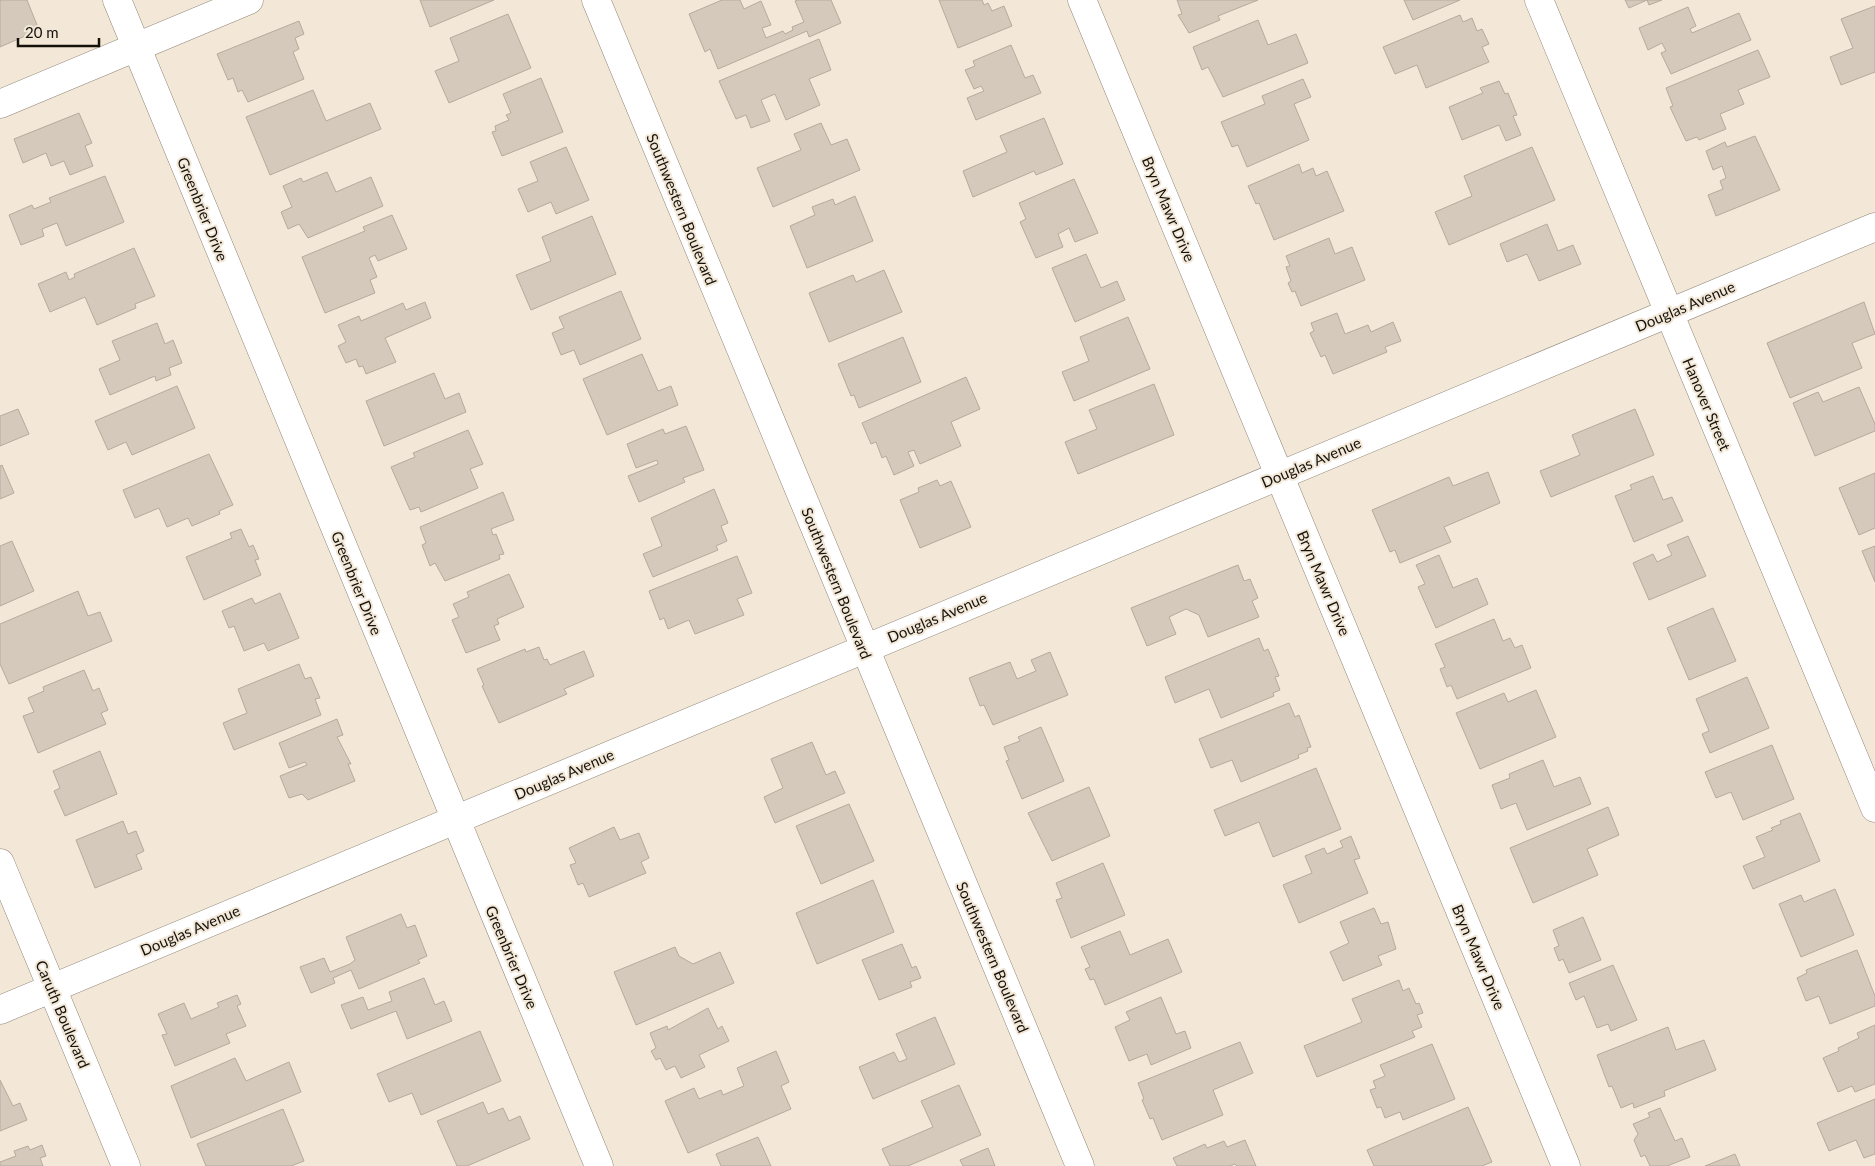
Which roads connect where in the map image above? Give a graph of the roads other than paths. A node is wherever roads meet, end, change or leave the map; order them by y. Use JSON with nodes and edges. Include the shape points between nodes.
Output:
{"nodes":[{"id":1,"x":117,"y":0,"type":"edge"},
{"id":2,"x":249,"y":0,"type":"edge"},
{"id":3,"x":596,"y":0,"type":"edge"},
{"id":4,"x":1082,"y":0,"type":"edge"},
{"id":5,"x":1539,"y":0,"type":"edge"},
{"id":6,"x":136,"y":47,"type":"junction"},
{"id":7,"x":0,"y":104,"type":"edge"},
{"id":8,"x":1875,"y":227,"type":"edge"},
{"id":9,"x":1670,"y":313,"type":"junction"},
{"id":10,"x":1279,"y":475,"type":"junction"},
{"id":11,"x":863,"y":648,"type":"junction"},
{"id":12,"x":1875,"y":808,"type":"edge"},
{"id":13,"x":455,"y":820,"type":"junction"},
{"id":14,"x":0,"y":862,"type":"edge"},
{"id":15,"x":52,"y":989,"type":"junction"},
{"id":16,"x":0,"y":1010,"type":"edge"},
{"id":17,"x":126,"y":1166,"type":"edge"},
{"id":18,"x":599,"y":1166,"type":"edge"},
{"id":19,"x":1080,"y":1166,"type":"edge"},
{"id":20,"x":1566,"y":1166,"type":"edge"}],
"edges":[{"from":1,"to":6,"type":"street","name":"Greenbrier Drive"},
{"from":2,"to":6,"type":"street"},
{"from":3,"to":11,"type":"street","name":"Southwestern Boulevard"},
{"from":4,"to":10,"type":"street","name":"Bryn Mawr Drive"},
{"from":5,"to":9,"type":"street","name":"Hanover Street"},
{"from":6,"to":7,"type":"street"},
{"from":6,"to":13,"type":"street","name":"Greenbrier Drive"},
{"from":8,"to":9,"type":"street","name":"Douglas Avenue"},
{"from":9,"to":10,"type":"street","name":"Douglas Avenue"},
{"from":9,"to":12,"type":"street","name":"Hanover Street"},
{"from":10,"to":11,"type":"street","name":"Douglas Avenue"},
{"from":10,"to":20,"type":"street","name":"Bryn Mawr Drive"},
{"from":11,"to":13,"type":"street","name":"Douglas Avenue"},
{"from":11,"to":19,"type":"street","name":"Southwestern Boulevard"},
{"from":13,"to":15,"type":"street","name":"Douglas Avenue"},
{"from":13,"to":18,"type":"street","name":"Greenbrier Drive"},
{"from":14,"to":15,"type":"street","name":"Caruth Boulevard"},
{"from":15,"to":16,"type":"street","name":"Douglas Avenue"},
{"from":15,"to":17,"type":"street","name":"Caruth Boulevard"}]}
